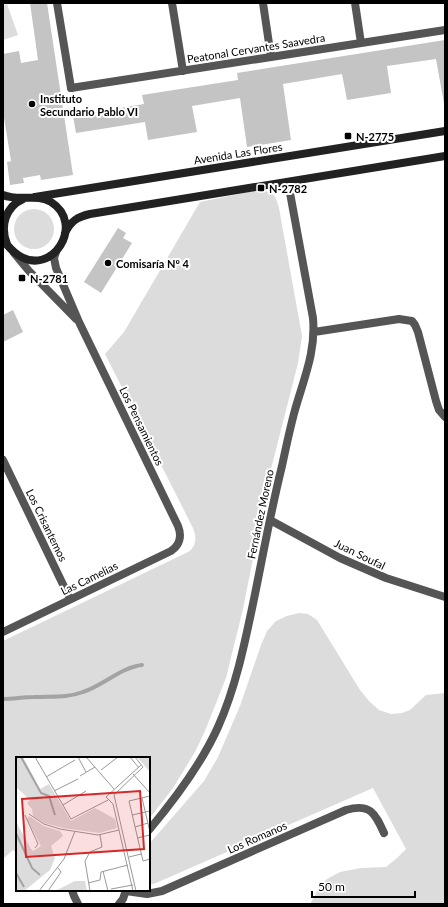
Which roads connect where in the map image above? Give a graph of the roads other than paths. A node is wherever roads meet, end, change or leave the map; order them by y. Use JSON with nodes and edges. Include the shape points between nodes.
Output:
{"nodes":[{"id":1,"x":58,"y":3,"type":"edge"},
{"id":2,"x":172,"y":3,"type":"edge"},
{"id":3,"x":263,"y":3,"type":"edge"},
{"id":4,"x":355,"y":3,"type":"edge"},
{"id":5,"x":445,"y":30,"type":"edge"},
{"id":6,"x":361,"y":43,"type":"junction"},
{"id":7,"x":272,"y":57,"type":"junction"},
{"id":8,"x":183,"y":71,"type":"junction"},
{"id":9,"x":445,"y":131,"type":"edge"},
{"id":10,"x":445,"y":156,"type":"edge"},
{"id":11,"x":288,"y":182,"type":"junction"},
{"id":12,"x":3,"y":195,"type":"edge"},
{"id":13,"x":35,"y":197,"type":"junction"},
{"id":14,"x":25,"y":199,"type":"junction"},
{"id":15,"x":66,"y":233,"type":"junction"},
{"id":16,"x":5,"y":242,"type":"edge"},
{"id":17,"x":13,"y":252,"type":"junction"},
{"id":18,"x":56,"y":252,"type":"junction"},
{"id":19,"x":79,"y":322,"type":"junction"},
{"id":20,"x":314,"y":332,"type":"junction"},
{"id":21,"x":445,"y":417,"type":"edge"},
{"id":22,"x":3,"y":460,"type":"edge"},
{"id":23,"x":270,"y":520,"type":"junction"},
{"id":24,"x":180,"y":539,"type":"joint"},
{"id":25,"x":445,"y":596,"type":"edge"},
{"id":26,"x":70,"y":599,"type":"junction"},
{"id":27,"x":3,"y":632,"type":"edge"},
{"id":28,"x":150,"y":829,"type":"edge"},
{"id":29,"x":384,"y":833,"type":"dead end"},
{"id":30,"x":72,"y":891,"type":"edge"},
{"id":31,"x":126,"y":891,"type":"edge"},
{"id":32,"x":131,"y":891,"type":"edge"},
{"id":33,"x":78,"y":904,"type":"edge"},
{"id":34,"x":120,"y":904,"type":"edge"}],
"edges":[{"from":1,"to":8,"type":"street","name":"Peatonal Cervantes Saavedra","via":[[71,88]]},
{"from":2,"to":8,"type":"street"},
{"from":3,"to":7,"type":"street"},
{"from":4,"to":6,"type":"street"},
{"from":5,"to":6,"type":"street","name":"Peatonal Cervantes Saavedra"},
{"from":6,"to":7,"type":"street","name":"Peatonal Cervantes Saavedra"},
{"from":7,"to":8,"type":"street","name":"Peatonal Cervantes Saavedra"},
{"from":9,"to":13,"type":"main road","name":"Avenida Las Flores"},
{"from":10,"to":11,"type":"main road"},
{"from":11,"to":15,"type":"main road","via":[[90,214],[75,219]]},
{"from":11,"to":20,"type":"street","name":"Fernández Moreno"},
{"from":12,"to":14,"type":"main road","name":"Los Pensamientos"},
{"from":13,"to":14,"type":"main road","name":"Los Pensamientos"},
{"from":13,"to":15,"type":"main road","via":[[46,199],[57,207],[64,218]]},
{"from":14,"to":16,"type":"main road","name":"Los Pensamientos","via":[[12,206],[6,215],[3,233]]},
{"from":15,"to":18,"type":"main road"},
{"from":16,"to":17,"type":"main road","name":"Los Pensamientos"},
{"from":17,"to":18,"type":"main road","name":"Los Pensamientos","via":[[31,260],[45,258]]},
{"from":17,"to":19,"type":"street","name":"Los Pensamientos"},
{"from":18,"to":19,"type":"street","name":"Los Pensamientos","via":[[56,268]]},
{"from":19,"to":24,"type":"street","name":"Los Pensamientos","via":[[178,526]]},
{"from":20,"to":21,"type":"street","via":[[399,319],[412,321],[418,332],[439,410]]},
{"from":20,"to":23,"type":"street","name":"Fernández Moreno","via":[[311,358],[295,411]]},
{"from":22,"to":26,"type":"street","name":"Los Crisantemos"},
{"from":23,"to":25,"type":"street","name":"Juan Soufal","via":[[340,558],[386,578]]},
{"from":23,"to":28,"type":"street","name":"Fernández Moreno","via":[[247,635],[226,707],[194,770]]},
{"from":24,"to":26,"type":"street","name":"Las Camelias","via":[[170,551]]},
{"from":26,"to":27,"type":"street","name":"Las Camelias"},
{"from":29,"to":32,"type":"street","name":"Los Romanos","via":[[373,812],[361,807],[354,808],[162,891],[146,894]]},
{"from":30,"to":33,"type":"street"},
{"from":31,"to":34,"type":"street","name":"Los Romanos"}]}
